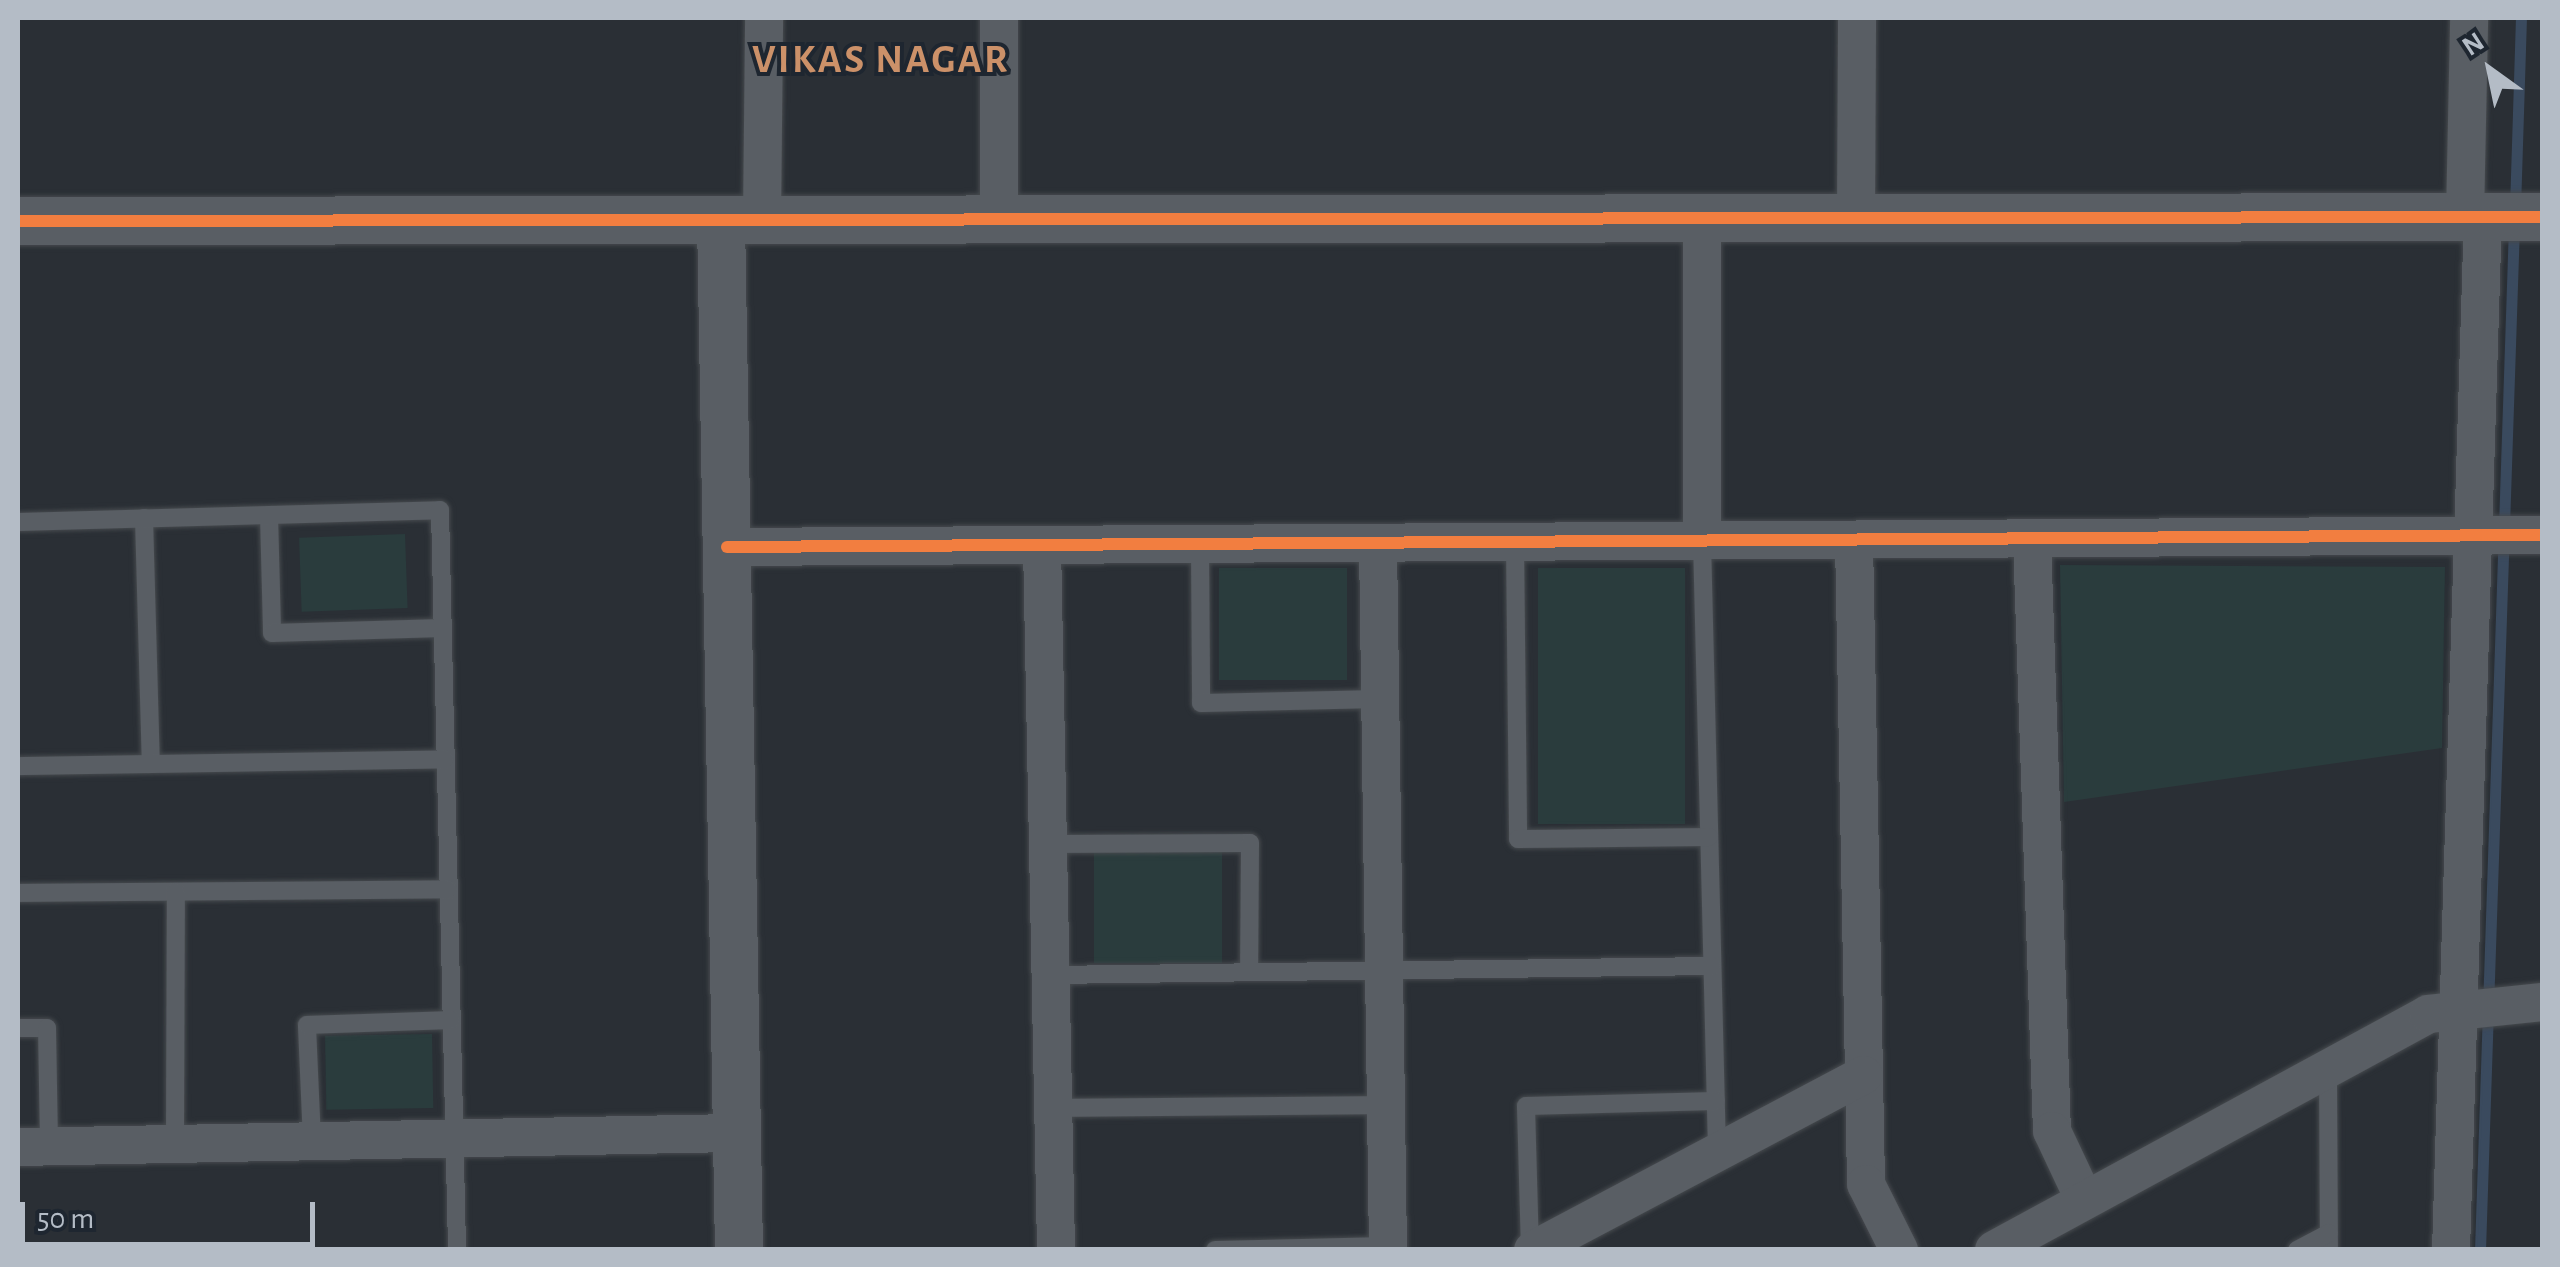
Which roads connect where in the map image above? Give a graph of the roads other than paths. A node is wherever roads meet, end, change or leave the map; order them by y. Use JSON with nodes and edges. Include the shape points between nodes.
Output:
{"nodes":[{"id":1,"x":764,"y":18,"type":"edge"},
{"id":2,"x":999,"y":18,"type":"edge"},
{"id":3,"x":1858,"y":18,"type":"edge"},
{"id":4,"x":2469,"y":18,"type":"edge"},
{"id":5,"x":2505,"y":217,"type":"edge"},
{"id":6,"x":1702,"y":218,"type":"junction"},
{"id":7,"x":1856,"y":218,"type":"junction"},
{"id":8,"x":999,"y":219,"type":"junction"},
{"id":9,"x":742,"y":220,"type":"junction"},
{"id":10,"x":18,"y":221,"type":"edge"},
{"id":11,"x":269,"y":515,"type":"junction"},
{"id":12,"x":144,"y":518,"type":"junction"},
{"id":13,"x":18,"y":522,"type":"edge"},
{"id":14,"x":2507,"y":536,"type":"edge"},
{"id":15,"x":2032,"y":539,"type":"junction"},
{"id":16,"x":1854,"y":540,"type":"junction"},
{"id":17,"x":1702,"y":541,"type":"junction"},
{"id":18,"x":1515,"y":542,"type":"junction"},
{"id":19,"x":1378,"y":543,"type":"junction"},
{"id":20,"x":1200,"y":544,"type":"junction"},
{"id":21,"x":1042,"y":545,"type":"junction"},
{"id":22,"x":727,"y":547,"type":"junction"},
{"id":23,"x":442,"y":628,"type":"junction"},
{"id":24,"x":1380,"y":699,"type":"junction"},
{"id":25,"x":445,"y":759,"type":"junction"},
{"id":26,"x":151,"y":764,"type":"junction"},
{"id":27,"x":18,"y":766,"type":"edge"},
{"id":28,"x":1709,"y":837,"type":"junction"},
{"id":29,"x":1048,"y":844,"type":"junction"},
{"id":30,"x":448,"y":889,"type":"junction"},
{"id":31,"x":176,"y":892,"type":"junction"},
{"id":32,"x":18,"y":893,"type":"edge"},
{"id":33,"x":1712,"y":966,"type":"junction"},
{"id":34,"x":1384,"y":970,"type":"junction"},
{"id":35,"x":1250,"y":972,"type":"junction"},
{"id":36,"x":1051,"y":974,"type":"junction"},
{"id":37,"x":2496,"y":1007,"type":"edge"},
{"id":38,"x":452,"y":1020,"type":"junction"},
{"id":39,"x":18,"y":1028,"type":"edge"},
{"id":40,"x":2328,"y":1063,"type":"junction"},
{"id":41,"x":1864,"y":1075,"type":"junction"},
{"id":42,"x":1716,"y":1101,"type":"junction"},
{"id":43,"x":1386,"y":1105,"type":"junction"},
{"id":44,"x":1054,"y":1108,"type":"junction"},
{"id":45,"x":736,"y":1133,"type":"junction"},
{"id":46,"x":454,"y":1138,"type":"junction"},
{"id":47,"x":312,"y":1141,"type":"junction"},
{"id":48,"x":176,"y":1144,"type":"junction"},
{"id":49,"x":33,"y":1146,"type":"edge"},
{"id":50,"x":1717,"y":1152,"type":"junction"},
{"id":51,"x":2084,"y":1199,"type":"junction"},
{"id":52,"x":2329,"y":1241,"type":"edge"},
{"id":53,"x":1388,"y":1248,"type":"edge"},
{"id":54,"x":1998,"y":1249,"type":"edge"},
{"id":55,"x":457,"y":1250,"type":"edge"},
{"id":56,"x":738,"y":1250,"type":"edge"},
{"id":57,"x":1056,"y":1250,"type":"edge"},
{"id":58,"x":1215,"y":1250,"type":"edge"},
{"id":59,"x":1532,"y":1250,"type":"edge"},
{"id":60,"x":1899,"y":1250,"type":"edge"},
{"id":61,"x":2298,"y":1250,"type":"edge"},
{"id":62,"x":2450,"y":1250,"type":"edge"}],
"edges":[{"from":1,"to":9,"type":"street"},
{"from":2,"to":8,"type":"street"},
{"from":3,"to":7,"type":"street"},
{"from":4,"to":5,"type":"street"},
{"from":5,"to":7,"type":"street"},
{"from":5,"to":14,"type":"street"},
{"from":6,"to":7,"type":"street"},
{"from":6,"to":8,"type":"street"},
{"from":6,"to":17,"type":"street"},
{"from":8,"to":9,"type":"street"},
{"from":9,"to":10,"type":"street"},
{"from":9,"to":22,"type":"street"},
{"from":11,"to":12,"type":"lane"},
{"from":11,"to":23,"type":"lane","via":[[272,633]]},
{"from":11,"to":23,"type":"lane","via":[[440,510]]},
{"from":12,"to":13,"type":"lane"},
{"from":12,"to":26,"type":"lane"},
{"from":14,"to":15,"type":"street"},
{"from":14,"to":37,"type":"street"},
{"from":15,"to":16,"type":"street"},
{"from":15,"to":51,"type":"street","via":[[2052,1130]]},
{"from":16,"to":17,"type":"street"},
{"from":16,"to":41,"type":"street"},
{"from":17,"to":18,"type":"street"},
{"from":17,"to":28,"type":"lane"},
{"from":18,"to":19,"type":"street"},
{"from":18,"to":28,"type":"lane","via":[[1518,839]]},
{"from":19,"to":20,"type":"street"},
{"from":19,"to":24,"type":"street"},
{"from":20,"to":21,"type":"street"},
{"from":20,"to":24,"type":"lane","via":[[1200,703]]},
{"from":21,"to":22,"type":"street"},
{"from":21,"to":29,"type":"street"},
{"from":22,"to":45,"type":"street"},
{"from":23,"to":25,"type":"lane"},
{"from":24,"to":34,"type":"street"},
{"from":25,"to":26,"type":"lane"},
{"from":25,"to":30,"type":"lane"},
{"from":26,"to":27,"type":"lane"},
{"from":28,"to":33,"type":"lane"},
{"from":29,"to":35,"type":"lane","via":[[1250,843]]},
{"from":29,"to":36,"type":"street"},
{"from":30,"to":31,"type":"lane"},
{"from":30,"to":38,"type":"lane"},
{"from":31,"to":32,"type":"lane"},
{"from":31,"to":48,"type":"lane"},
{"from":33,"to":34,"type":"lane"},
{"from":33,"to":42,"type":"lane"},
{"from":34,"to":35,"type":"lane"},
{"from":34,"to":43,"type":"street"},
{"from":35,"to":36,"type":"lane"},
{"from":36,"to":44,"type":"street"},
{"from":37,"to":40,"type":"street","via":[[2428,1014]]},
{"from":37,"to":62,"type":"street"},
{"from":38,"to":46,"type":"lane"},
{"from":38,"to":47,"type":"lane","via":[[307,1025]]},
{"from":39,"to":49,"type":"lane","via":[[47,1028]]},
{"from":40,"to":51,"type":"street"},
{"from":40,"to":52,"type":"lane"},
{"from":41,"to":50,"type":"street"},
{"from":41,"to":60,"type":"street","via":[[1866,1184]]},
{"from":42,"to":50,"type":"lane"},
{"from":42,"to":59,"type":"lane","via":[[1526,1106]]},
{"from":43,"to":44,"type":"lane"},
{"from":43,"to":53,"type":"street"},
{"from":44,"to":57,"type":"street"},
{"from":45,"to":46,"type":"street"},
{"from":45,"to":56,"type":"street"},
{"from":46,"to":47,"type":"street"},
{"from":46,"to":55,"type":"lane"},
{"from":47,"to":48,"type":"street"},
{"from":48,"to":49,"type":"street"},
{"from":50,"to":59,"type":"street"},
{"from":51,"to":54,"type":"street"},
{"from":52,"to":61,"type":"lane"},
{"from":53,"to":58,"type":"lane"}]}
